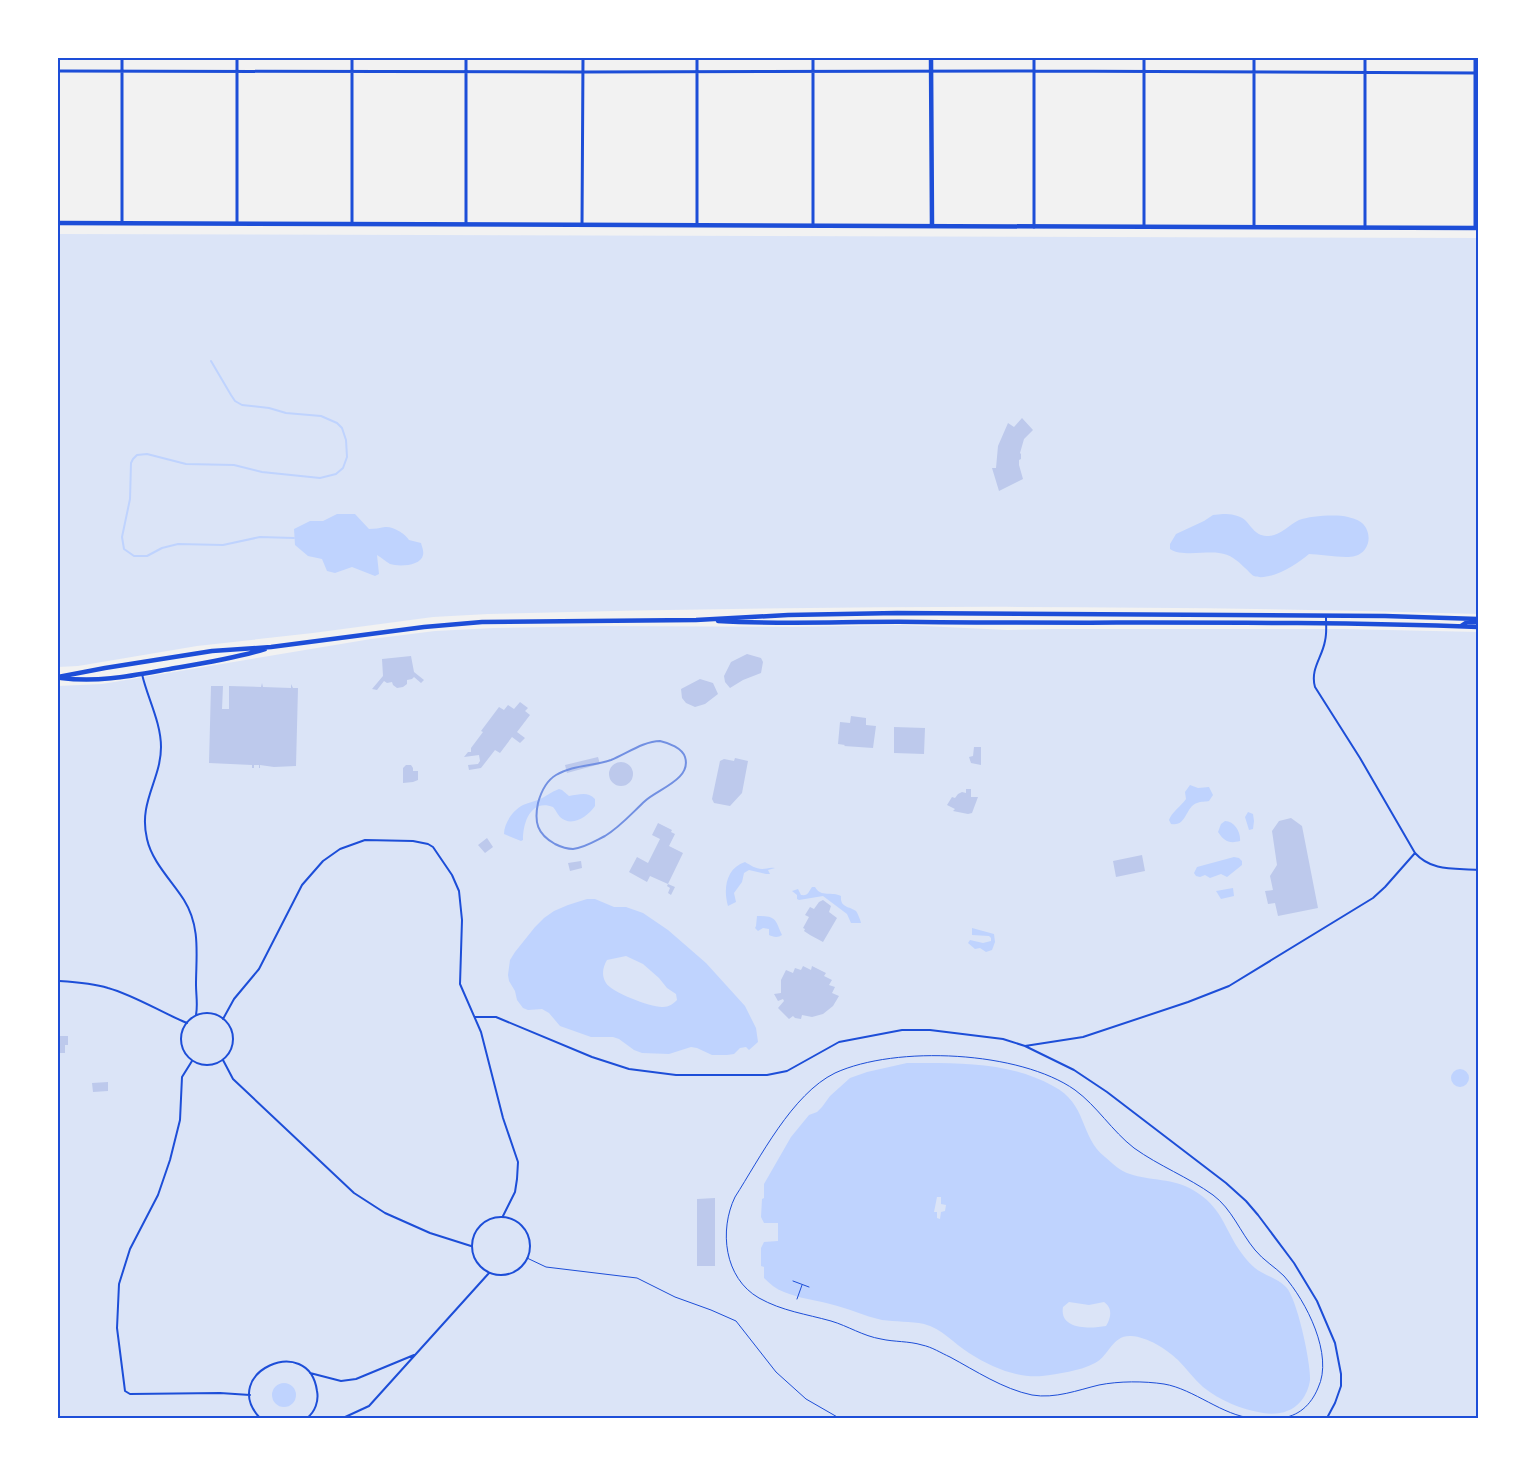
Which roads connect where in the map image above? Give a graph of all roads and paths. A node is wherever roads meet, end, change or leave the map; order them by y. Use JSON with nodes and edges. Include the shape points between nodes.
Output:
{"nodes":[{"id":1,"x":122,"y":58,"type":"edge"},
{"id":2,"x":237,"y":58,"type":"edge"},
{"id":3,"x":352,"y":58,"type":"edge"},
{"id":4,"x":466,"y":58,"type":"edge"},
{"id":5,"x":583,"y":58,"type":"edge"},
{"id":6,"x":697,"y":58,"type":"edge"},
{"id":7,"x":813,"y":58,"type":"edge"},
{"id":8,"x":932,"y":58,"type":"edge"},
{"id":9,"x":1034,"y":58,"type":"edge"},
{"id":10,"x":1144,"y":58,"type":"edge"},
{"id":11,"x":1254,"y":58,"type":"edge"},
{"id":12,"x":1365,"y":58,"type":"edge"},
{"id":13,"x":1475,"y":58,"type":"edge"},
{"id":14,"x":58,"y":71,"type":"edge"},
{"id":15,"x":122,"y":71,"type":"junction"},
{"id":16,"x":237,"y":71,"type":"junction"},
{"id":17,"x":352,"y":71,"type":"junction"},
{"id":18,"x":931,"y":71,"type":"junction"},
{"id":19,"x":1034,"y":71,"type":"junction"},
{"id":20,"x":466,"y":72,"type":"junction"},
{"id":21,"x":583,"y":72,"type":"junction"},
{"id":22,"x":697,"y":72,"type":"junction"},
{"id":23,"x":813,"y":72,"type":"junction"},
{"id":24,"x":1144,"y":73,"type":"junction"},
{"id":25,"x":1254,"y":73,"type":"junction"},
{"id":26,"x":1365,"y":73,"type":"junction"},
{"id":27,"x":1477,"y":73,"type":"edge"},
{"id":28,"x":58,"y":224,"type":"edge"},
{"id":29,"x":122,"y":224,"type":"junction"},
{"id":30,"x":237,"y":224,"type":"junction"},
{"id":31,"x":352,"y":224,"type":"junction"},
{"id":32,"x":466,"y":225,"type":"junction"},
{"id":33,"x":582,"y":225,"type":"junction"},
{"id":34,"x":697,"y":226,"type":"junction"},
{"id":35,"x":813,"y":226,"type":"junction"},
{"id":36,"x":932,"y":226,"type":"junction"},
{"id":37,"x":1034,"y":226,"type":"junction"},
{"id":38,"x":1144,"y":227,"type":"junction"},
{"id":39,"x":1254,"y":227,"type":"junction"},
{"id":40,"x":1365,"y":228,"type":"junction"},
{"id":41,"x":1477,"y":228,"type":"edge"},
{"id":42,"x":1326,"y":615,"type":"junction"},
{"id":43,"x":696,"y":620,"type":"junction"},
{"id":44,"x":1478,"y":620,"type":"edge"},
{"id":45,"x":1326,"y":624,"type":"junction"},
{"id":46,"x":1461,"y":626,"type":"junction"},
{"id":47,"x":1478,"y":627,"type":"edge"},
{"id":48,"x":271,"y":647,"type":"junction"},
{"id":49,"x":142,"y":674,"type":"junction"},
{"id":50,"x":58,"y":678,"type":"edge"},
{"id":51,"x":1415,"y":853,"type":"junction"},
{"id":52,"x":1478,"y":870,"type":"edge"},
{"id":53,"x":58,"y":982,"type":"edge"},
{"id":54,"x":196,"y":1015,"type":"junction"},
{"id":55,"x":475,"y":1017,"type":"junction"},
{"id":56,"x":223,"y":1019,"type":"junction"},
{"id":57,"x":186,"y":1022,"type":"junction"},
{"id":58,"x":1025,"y":1046,"type":"junction"},
{"id":59,"x":223,"y":1060,"type":"junction"},
{"id":60,"x":192,"y":1061,"type":"junction"},
{"id":61,"x":503,"y":1216,"type":"junction"},
{"id":62,"x":471,"y":1246,"type":"junction"},
{"id":63,"x":527,"y":1258,"type":"junction"},
{"id":64,"x":489,"y":1273,"type":"junction"},
{"id":65,"x":792,"y":1281,"type":"dead end"},
{"id":66,"x":802,"y":1285,"type":"junction"},
{"id":67,"x":809,"y":1287,"type":"dead end"},
{"id":68,"x":797,"y":1299,"type":"dead end"},
{"id":69,"x":416,"y":1354,"type":"junction"},
{"id":70,"x":309,"y":1373,"type":"junction"},
{"id":71,"x":250,"y":1395,"type":"junction"},
{"id":72,"x":260,"y":1418,"type":"edge"},
{"id":73,"x":307,"y":1418,"type":"edge"},
{"id":74,"x":343,"y":1418,"type":"edge"},
{"id":75,"x":839,"y":1418,"type":"edge"},
{"id":76,"x":1252,"y":1418,"type":"edge"},
{"id":77,"x":1280,"y":1418,"type":"edge"},
{"id":78,"x":1327,"y":1418,"type":"edge"}],
"edges":[{"from":1,"to":15,"type":"street"},
{"from":2,"to":16,"type":"street"},
{"from":3,"to":17,"type":"street"},
{"from":4,"to":20,"type":"street"},
{"from":5,"to":21,"type":"street"},
{"from":6,"to":22,"type":"street"},
{"from":7,"to":23,"type":"street"},
{"from":8,"to":18,"type":"main road"},
{"from":9,"to":19,"type":"street"},
{"from":10,"to":24,"type":"street"},
{"from":11,"to":25,"type":"street"},
{"from":12,"to":26,"type":"street"},
{"from":13,"to":27,"type":"street"},
{"from":14,"to":15,"type":"street"},
{"from":15,"to":16,"type":"street"},
{"from":15,"to":29,"type":"street"},
{"from":16,"to":17,"type":"street"},
{"from":16,"to":30,"type":"street"},
{"from":17,"to":20,"type":"street"},
{"from":17,"to":31,"type":"street"},
{"from":18,"to":19,"type":"street"},
{"from":18,"to":23,"type":"street"},
{"from":18,"to":36,"type":"main road"},
{"from":19,"to":24,"type":"street"},
{"from":19,"to":37,"type":"street"},
{"from":20,"to":21,"type":"street"},
{"from":20,"to":32,"type":"street"},
{"from":21,"to":22,"type":"street"},
{"from":21,"to":33,"type":"street"},
{"from":22,"to":23,"type":"street"},
{"from":22,"to":34,"type":"street"},
{"from":23,"to":35,"type":"street"},
{"from":24,"to":25,"type":"street"},
{"from":24,"to":38,"type":"street"},
{"from":25,"to":26,"type":"street"},
{"from":25,"to":39,"type":"street"},
{"from":26,"to":27,"type":"street"},
{"from":26,"to":40,"type":"street"},
{"from":27,"to":41,"type":"street"},
{"from":28,"to":29,"type":"main road"},
{"from":29,"to":30,"type":"main road"},
{"from":30,"to":31,"type":"main road"},
{"from":31,"to":32,"type":"main road"},
{"from":32,"to":33,"type":"main road"},
{"from":33,"to":34,"type":"main road"},
{"from":34,"to":35,"type":"main road"},
{"from":35,"to":36,"type":"main road"},
{"from":36,"to":37,"type":"main road"},
{"from":37,"to":38,"type":"main road"},
{"from":38,"to":39,"type":"main road"},
{"from":39,"to":40,"type":"main road"},
{"from":40,"to":41,"type":"main road"},
{"from":42,"to":43,"type":"main road","via":[[887,614]]},
{"from":42,"to":44,"type":"main road"},
{"from":42,"to":45,"type":"lane"},
{"from":43,"to":45,"type":"main road","via":[[792,624]]},
{"from":43,"to":48,"type":"main road","via":[[464,623]]},
{"from":44,"to":46,"type":"main road"},
{"from":45,"to":46,"type":"main road"},
{"from":45,"to":51,"type":"lane","via":[[1325,642],[1313,671],[1315,687]]},
{"from":46,"to":47,"type":"main road"},
{"from":48,"to":49,"type":"main road","via":[[236,657]]},
{"from":48,"to":50,"type":"main road","via":[[212,651]]},
{"from":49,"to":50,"type":"main road","via":[[96,681]]},
{"from":49,"to":54,"type":"lane","via":[[161,746],[145,809],[145,833],[150,848],[187,906],[196,928]]},
{"from":51,"to":52,"type":"lane","via":[[1429,865]]},
{"from":51,"to":58,"type":"lane","via":[[1373,898],[1229,986],[1083,1037]]},
{"from":53,"to":57,"type":"lane","via":[[108,988]]},
{"from":54,"to":56,"type":"lane","via":[[210,1014]]},
{"from":54,"to":57,"type":"lane"},
{"from":55,"to":56,"type":"lane","via":[[460,984],[462,920],[456,883],[438,852],[428,844],[374,840],[348,845],[323,861],[309,876],[259,969],[234,999]]},
{"from":55,"to":58,"type":"lane","via":[[496,1018],[629,1069],[676,1075],[767,1075],[787,1071],[838,1042],[902,1030],[1003,1039]]},
{"from":55,"to":61,"type":"lane","via":[[518,1162],[515,1192]]},
{"from":56,"to":59,"type":"lane","via":[[233,1040]]},
{"from":57,"to":60,"type":"lane","via":[[181,1043],[184,1053]]},
{"from":58,"to":78,"type":"lane","via":[[1074,1070],[1107,1092],[1226,1183],[1258,1215],[1294,1263],[1317,1301],[1335,1343],[1341,1386]]},
{"from":59,"to":60,"type":"lane","via":[[205,1065]]},
{"from":59,"to":62,"type":"lane","via":[[233,1079],[354,1193],[385,1213],[430,1233]]},
{"from":60,"to":71,"type":"lane","via":[[182,1077],[180,1120],[170,1160],[158,1195],[130,1249],[119,1284],[117,1328],[124,1384],[130,1394]]},
{"from":61,"to":62,"type":"lane","via":[[489,1218],[480,1225],[473,1234]]},
{"from":61,"to":63,"type":"lane","via":[[517,1221],[525,1229],[530,1246]]},
{"from":62,"to":64,"type":"lane","via":[[476,1262]]},
{"from":63,"to":64,"type":"lane","via":[[512,1273]]},
{"from":63,"to":75,"type":"path","via":[[546,1267],[637,1278],[736,1322],[776,1372],[806,1399]]},
{"from":64,"to":69,"type":"lane"},
{"from":65,"to":66,"type":"path"},
{"from":66,"to":67,"type":"path"},
{"from":66,"to":68,"type":"path"},
{"from":69,"to":70,"type":"lane","via":[[356,1380],[340,1381]]},
{"from":69,"to":74,"type":"lane","via":[[368,1406]]},
{"from":70,"to":71,"type":"lane","via":[[300,1365],[289,1362],[272,1363],[258,1374]]},
{"from":70,"to":73,"type":"lane","via":[[318,1394],[316,1406]]},
{"from":71,"to":72,"type":"lane","via":[[252,1407]]},
{"from":76,"to":77,"type":"path","via":[[1230,1412],[1166,1384],[1110,1384],[1059,1395],[1032,1395],[997,1382],[923,1345],[879,1339],[831,1321],[792,1312],[758,1298],[734,1270],[726,1244],[729,1209],[778,1129],[808,1094],[834,1074],[882,1058],[954,1056],[998,1062],[1049,1076],[1082,1096],[1134,1148],[1213,1195],[1231,1213],[1255,1249],[1298,1294],[1319,1341],[1321,1382],[1309,1404],[1297,1414]]}]}
